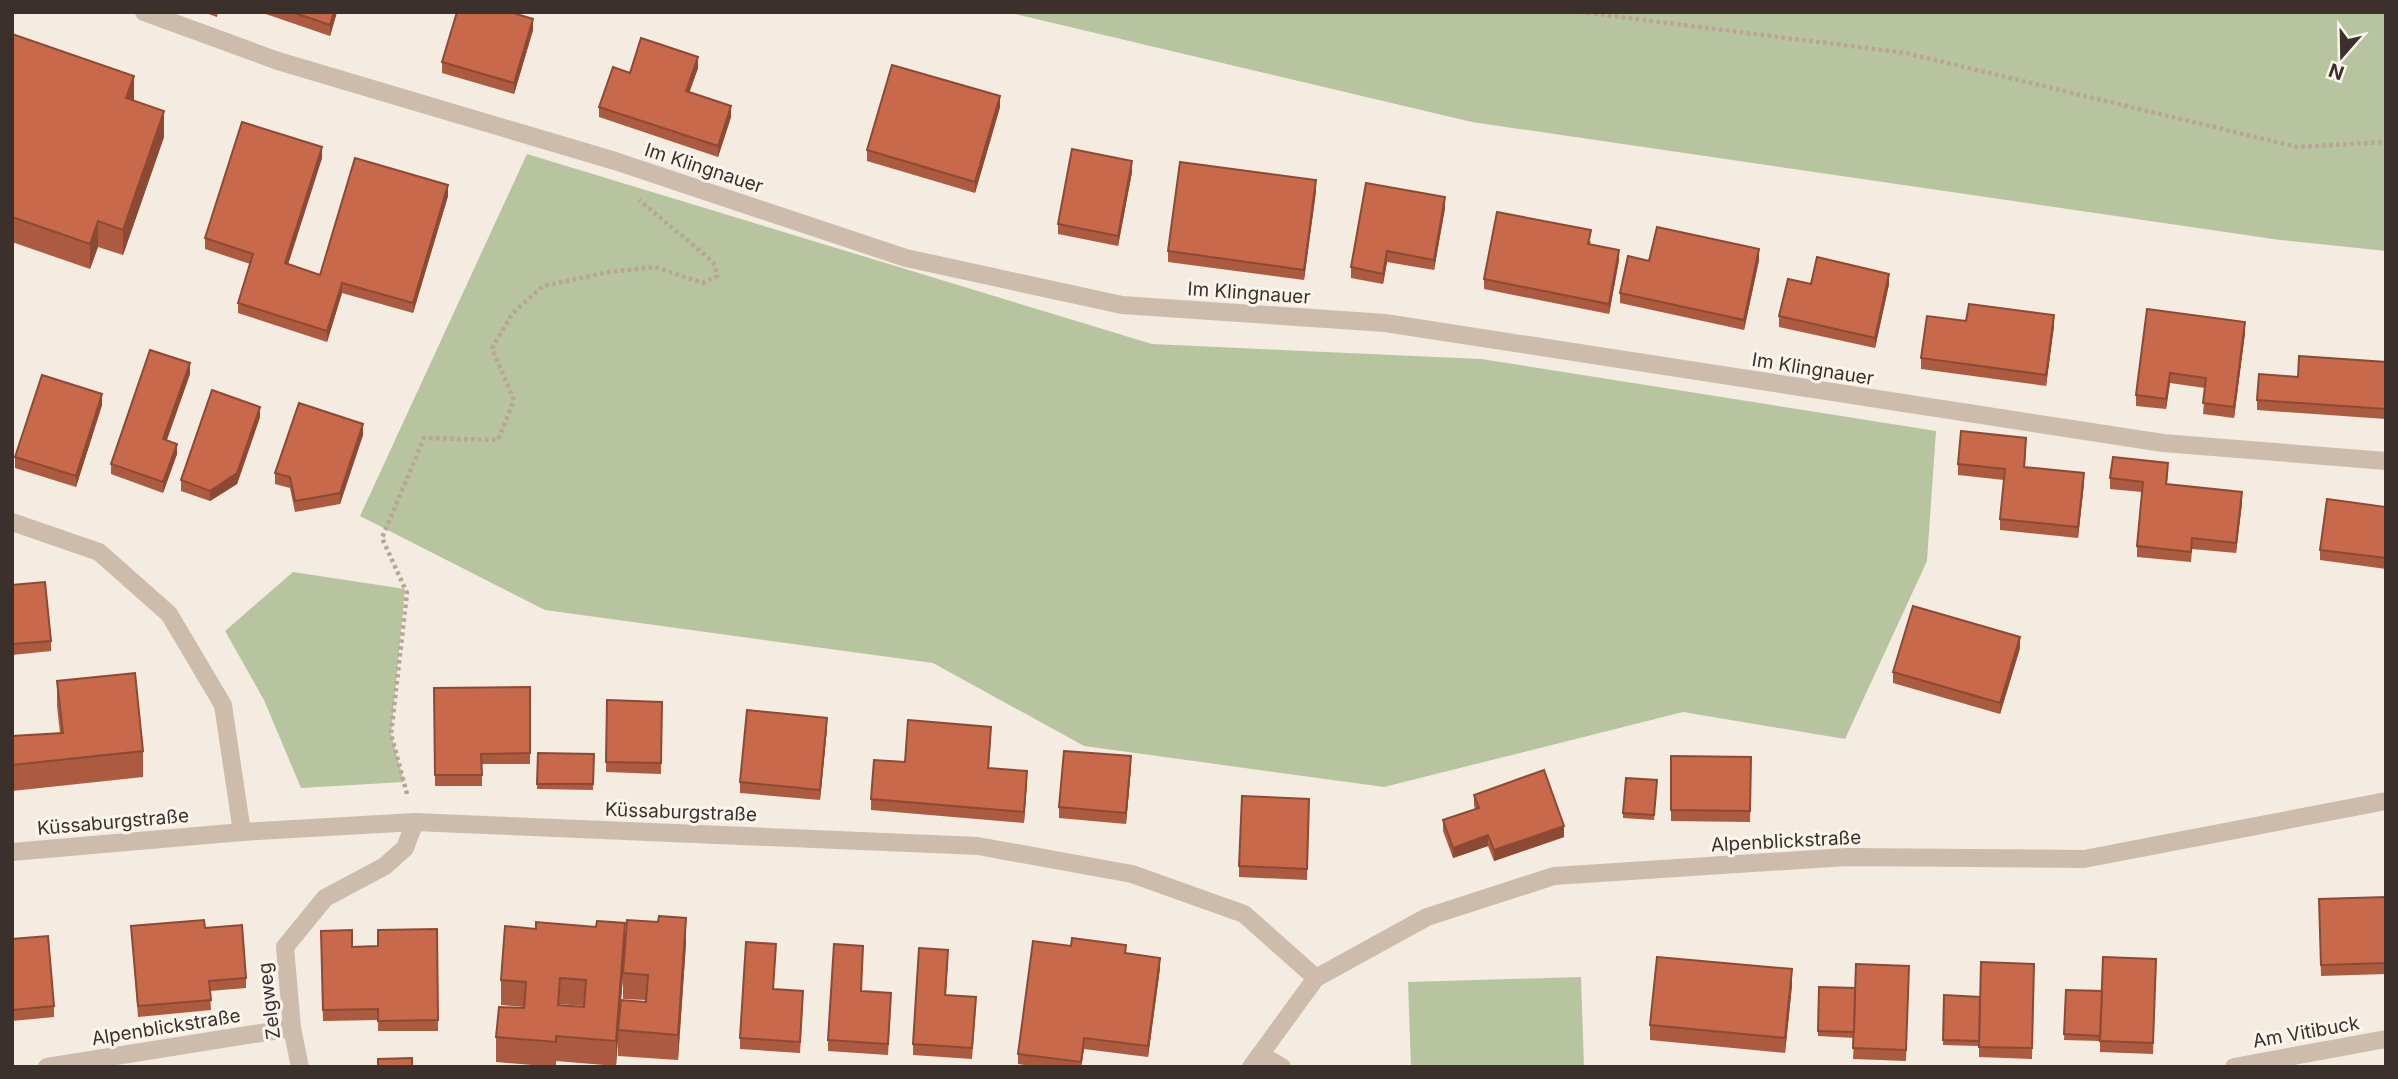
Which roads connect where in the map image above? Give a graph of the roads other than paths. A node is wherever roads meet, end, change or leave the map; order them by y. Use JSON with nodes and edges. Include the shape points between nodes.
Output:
{"nodes":[{"id":1,"x":144,"y":12,"type":"edge"},
{"id":2,"x":2386,"y":461,"type":"edge"},
{"id":3,"x":12,"y":522,"type":"edge"},
{"id":4,"x":2386,"y":801,"type":"edge"},
{"id":5,"x":415,"y":822,"type":"junction"},
{"id":6,"x":242,"y":832,"type":"junction"},
{"id":7,"x":12,"y":852,"type":"edge"},
{"id":8,"x":1316,"y":978,"type":"junction"},
{"id":9,"x":292,"y":1028,"type":"junction"},
{"id":10,"x":2386,"y":1039,"type":"edge"},
{"id":11,"x":1256,"y":1061,"type":"edge"},
{"id":12,"x":47,"y":1067,"type":"edge"},
{"id":13,"x":300,"y":1067,"type":"edge"},
{"id":14,"x":1282,"y":1067,"type":"edge"},
{"id":15,"x":2234,"y":1067,"type":"edge"}],
"edges":[{"from":1,"to":2,"type":"street","name":"Im Klingnauer","via":[[278,61],[615,161],[906,258],[1122,305],[1385,323],[2163,443]]},
{"from":3,"to":6,"type":"street","via":[[99,552],[169,614],[223,705]]},
{"from":4,"to":8,"type":"street","name":"Alpenblickstraße","via":[[2084,859],[1847,857],[1554,876],[1427,917]]},
{"from":5,"to":6,"type":"street","name":"Küssaburgstraße"},
{"from":5,"to":8,"type":"street","name":"Küssaburgstraße","via":[[978,846],[1132,874],[1244,914]]},
{"from":5,"to":9,"type":"street","name":"Zelgweg","via":[[405,848],[384,866],[325,898],[285,947]]},
{"from":6,"to":7,"type":"street","name":"Küssaburgstraße"},
{"from":8,"to":11,"type":"street","name":"Alpenblickstraße"},
{"from":9,"to":12,"type":"street","name":"Alpenblickstraße"},
{"from":9,"to":13,"type":"street","name":"Zelgweg"},
{"from":10,"to":15,"type":"street","name":"Am Vitibuck"},
{"from":11,"to":14,"type":"street"}]}
